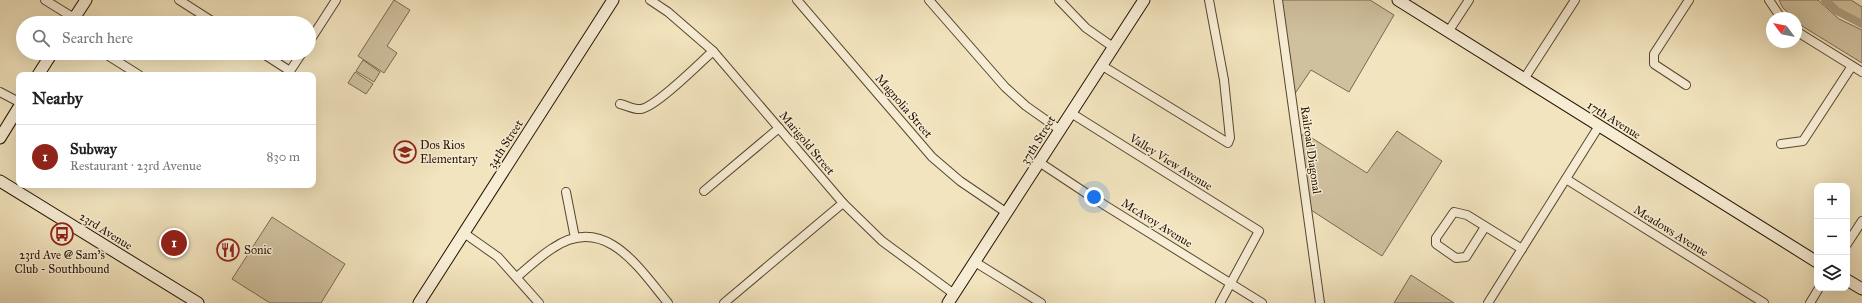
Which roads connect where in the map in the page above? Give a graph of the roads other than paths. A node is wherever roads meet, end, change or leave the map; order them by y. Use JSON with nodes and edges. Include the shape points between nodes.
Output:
{"nodes":[{"id":1,"x":45,"y":0,"type":"edge"},
{"id":2,"x":86,"y":0,"type":"edge"},
{"id":3,"x":179,"y":0,"type":"edge"},
{"id":4,"x":336,"y":0,"type":"edge"},
{"id":5,"x":613,"y":0,"type":"edge"},
{"id":6,"x":650,"y":0,"type":"edge"},
{"id":7,"x":797,"y":0,"type":"edge"},
{"id":8,"x":929,"y":0,"type":"edge"},
{"id":9,"x":1059,"y":0,"type":"edge"},
{"id":10,"x":1144,"y":0,"type":"edge"},
{"id":11,"x":1208,"y":0,"type":"edge"},
{"id":12,"x":1278,"y":0,"type":"edge"},
{"id":13,"x":1398,"y":0,"type":"edge"},
{"id":14,"x":1469,"y":0,"type":"edge"},
{"id":15,"x":1575,"y":0,"type":"edge"},
{"id":16,"x":1689,"y":0,"type":"edge"},
{"id":17,"x":1769,"y":0,"type":"edge"},
{"id":18,"x":1777,"y":12,"type":"edge"},
{"id":19,"x":66,"y":16,"type":"edge"},
{"id":20,"x":75,"y":16,"type":"edge"},
{"id":21,"x":204,"y":16,"type":"edge"},
{"id":22,"x":316,"y":31,"type":"edge"},
{"id":23,"x":1448,"y":32,"type":"junction"},
{"id":24,"x":1802,"y":35,"type":"edge"},
{"id":25,"x":1113,"y":47,"type":"junction"},
{"id":26,"x":713,"y":52,"type":"junction"},
{"id":27,"x":48,"y":60,"type":"edge"},
{"id":28,"x":115,"y":60,"type":"edge"},
{"id":29,"x":271,"y":60,"type":"edge"},
{"id":30,"x":297,"y":60,"type":"edge"},
{"id":31,"x":1101,"y":65,"type":"junction"},
{"id":32,"x":1852,"y":66,"type":"junction"},
{"id":33,"x":40,"y":72,"type":"edge"},
{"id":34,"x":134,"y":72,"type":"edge"},
{"id":35,"x":288,"y":72,"type":"edge"},
{"id":36,"x":290,"y":72,"type":"edge"},
{"id":37,"x":1862,"y":72,"type":"edge"},
{"id":38,"x":1524,"y":79,"type":"junction"},
{"id":39,"x":1686,"y":85,"type":"dead end"},
{"id":40,"x":0,"y":92,"type":"edge"},
{"id":41,"x":16,"y":100,"type":"edge"},
{"id":42,"x":620,"y":104,"type":"dead end"},
{"id":43,"x":16,"y":112,"type":"edge"},
{"id":44,"x":1070,"y":113,"type":"junction"},
{"id":45,"x":1599,"y":126,"type":"junction"},
{"id":46,"x":779,"y":128,"type":"junction"},
{"id":47,"x":1060,"y":130,"type":"junction"},
{"id":48,"x":0,"y":138,"type":"edge"},
{"id":49,"x":1781,"y":144,"type":"dead end"},
{"id":50,"x":1039,"y":162,"type":"junction"},
{"id":51,"x":1566,"y":179,"type":"junction"},
{"id":52,"x":0,"y":181,"type":"edge"},
{"id":53,"x":704,"y":191,"type":"dead end"},
{"id":54,"x":566,"y":192,"type":"dead end"},
{"id":55,"x":843,"y":203,"type":"junction"},
{"id":56,"x":1007,"y":213,"type":"junction"},
{"id":57,"x":1862,"y":221,"type":"edge"},
{"id":58,"x":1485,"y":227,"type":"junction"},
{"id":59,"x":464,"y":233,"type":"junction"},
{"id":60,"x":575,"y":238,"type":"junction"},
{"id":61,"x":1850,"y":239,"type":"edge"},
{"id":62,"x":1522,"y":249,"type":"junction"},
{"id":63,"x":1814,"y":260,"type":"edge"},
{"id":64,"x":975,"y":262,"type":"junction"},
{"id":65,"x":517,"y":277,"type":"junction"},
{"id":66,"x":1850,"y":282,"type":"edge"},
{"id":67,"x":1230,"y":283,"type":"junction"},
{"id":68,"x":1862,"y":289,"type":"edge"},
{"id":69,"x":1817,"y":291,"type":"edge"},
{"id":70,"x":951,"y":299,"type":"edge"},
{"id":71,"x":198,"y":303,"type":"edge"},
{"id":72,"x":419,"y":303,"type":"edge"},
{"id":73,"x":539,"y":303,"type":"edge"},
{"id":74,"x":668,"y":303,"type":"edge"},
{"id":75,"x":724,"y":303,"type":"edge"},
{"id":76,"x":1041,"y":303,"type":"edge"},
{"id":77,"x":1220,"y":303,"type":"edge"},
{"id":78,"x":1262,"y":303,"type":"edge"},
{"id":79,"x":1320,"y":303,"type":"edge"},
{"id":80,"x":1488,"y":303,"type":"edge"},
{"id":81,"x":1764,"y":303,"type":"edge"},
{"id":82,"x":1810,"y":303,"type":"edge"}],
"edges":[{"from":1,"to":19,"type":"street"},
{"from":2,"to":20,"type":"main road"},
{"from":3,"to":21,"type":"street"},
{"from":4,"to":22,"type":"street"},
{"from":5,"to":59,"type":"main road","name":"34th Street"},
{"from":6,"to":26,"type":"street","name":"Marigold Street","via":[[668,12]]},
{"from":7,"to":56,"type":"street","name":"Magnolia Street","via":[[932,157],[960,181]]},
{"from":8,"to":47,"type":"street","via":[[1005,87],[1026,106]]},
{"from":9,"to":25,"type":"street","via":[[1086,28]]},
{"from":10,"to":25,"type":"main road","name":"37th Street"},
{"from":11,"to":31,"type":"street","via":[[1224,80],[1230,138],[1228,143]]},
{"from":12,"to":79,"type":"street","name":"Railroad Diagonal"},
{"from":13,"to":23,"type":"main road","name":"17th Avenue"},
{"from":14,"to":23,"type":"street"},
{"from":15,"to":38,"type":"street"},
{"from":16,"to":39,"type":"street","via":[[1654,54],[1654,64]]},
{"from":17,"to":18,"type":"street"},
{"from":23,"to":38,"type":"main road","name":"17th Avenue"},
{"from":24,"to":32,"type":"street"},
{"from":25,"to":31,"type":"main road","name":"37th Street"},
{"from":26,"to":42,"type":"street","via":[[660,98],[644,108],[636,109]]},
{"from":26,"to":46,"type":"street","name":"Marigold Street"},
{"from":27,"to":33,"type":"main road"},
{"from":28,"to":34,"type":"street"},
{"from":29,"to":35,"type":"street"},
{"from":30,"to":36,"type":"street"},
{"from":31,"to":44,"type":"main road","name":"37th Street"},
{"from":32,"to":37,"type":"street"},
{"from":32,"to":49,"type":"street","via":[[1803,141]]},
{"from":38,"to":45,"type":"main road","name":"17th Avenue"},
{"from":40,"to":41,"type":"street"},
{"from":43,"to":48,"type":"main road"},
{"from":44,"to":47,"type":"main road","name":"37th Street"},
{"from":44,"to":67,"type":"street","name":"Valley View Avenue","via":[[1259,231]]},
{"from":45,"to":51,"type":"street"},
{"from":45,"to":63,"type":"main road","name":"17th Avenue"},
{"from":46,"to":53,"type":"street"},
{"from":46,"to":55,"type":"street","name":"Marigold Street"},
{"from":47,"to":50,"type":"main road","name":"37th Street"},
{"from":50,"to":56,"type":"main road","name":"37th Street"},
{"from":50,"to":67,"type":"street","name":"McAvoy Avenue"},
{"from":51,"to":62,"type":"street"},
{"from":51,"to":81,"type":"street","name":"Meadows Avenue"},
{"from":52,"to":71,"type":"main road","name":"23rd Avenue"},
{"from":54,"to":60,"type":"street"},
{"from":55,"to":70,"type":"street","name":"Marigold Street"},
{"from":55,"to":75,"type":"street"},
{"from":56,"to":64,"type":"main road","name":"37th Street"},
{"from":57,"to":61,"type":"street"},
{"from":58,"to":58,"type":"street","via":[[1466,257],[1456,258],[1436,244],[1436,238],[1454,212],[1467,216]]},
{"from":58,"to":62,"type":"street"},
{"from":59,"to":65,"type":"street","via":[[498,257]]},
{"from":59,"to":72,"type":"main road","name":"34th Street"},
{"from":60,"to":65,"type":"street","via":[[554,248]]},
{"from":60,"to":74,"type":"street","via":[[596,238],[612,243],[624,252]]},
{"from":62,"to":80,"type":"street"},
{"from":64,"to":70,"type":"main road","name":"37th Street"},
{"from":64,"to":76,"type":"street"},
{"from":65,"to":73,"type":"street"},
{"from":66,"to":68,"type":"main road"},
{"from":67,"to":77,"type":"street"},
{"from":67,"to":78,"type":"street","name":"McAvoy Avenue"},
{"from":69,"to":82,"type":"street"}]}
